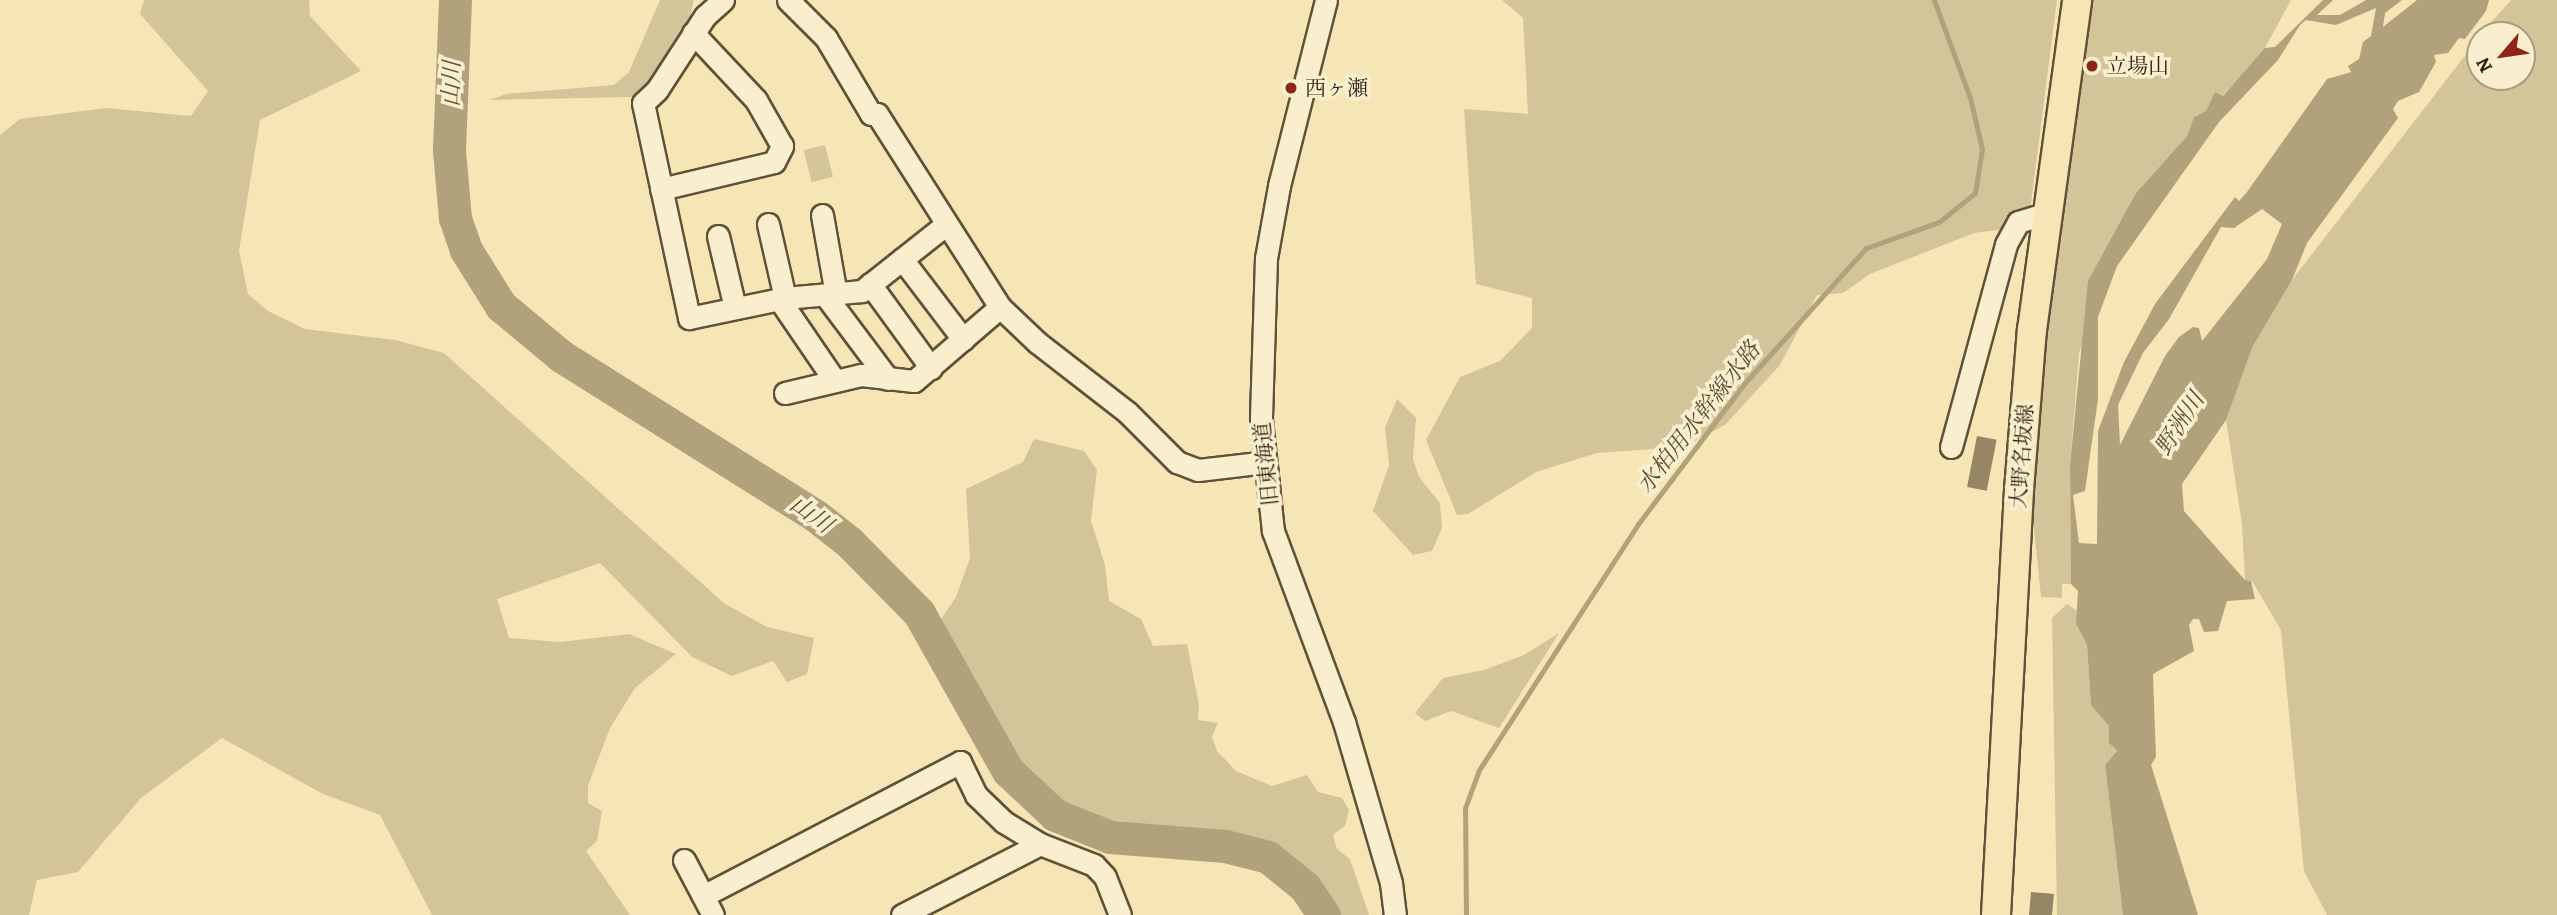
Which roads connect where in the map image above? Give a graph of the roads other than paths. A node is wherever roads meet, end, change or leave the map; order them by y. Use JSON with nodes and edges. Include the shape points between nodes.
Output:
{"nodes":[{"id":1,"x":723,"y":0,"type":"edge"},
{"id":2,"x":788,"y":0,"type":"edge"},
{"id":3,"x":1326,"y":0,"type":"edge"},
{"id":4,"x":2077,"y":0,"type":"edge"},
{"id":5,"x":693,"y":33,"type":"junction"},
{"id":6,"x":662,"y":189,"type":"junction"},
{"id":7,"x":2047,"y":213,"type":"junction"},
{"id":8,"x":822,"y":215,"type":"dead end"},
{"id":9,"x":768,"y":224,"type":"dead end"},
{"id":10,"x":944,"y":226,"type":"junction"},
{"id":11,"x":718,"y":236,"type":"dead end"},
{"id":12,"x":902,"y":259,"type":"junction"},
{"id":13,"x":870,"y":285,"type":"junction"},
{"id":14,"x":830,"y":295,"type":"junction"},
{"id":15,"x":782,"y":298,"type":"junction"},
{"id":16,"x":1000,"y":307,"type":"junction"},
{"id":17,"x":736,"y":308,"type":"junction"},
{"id":18,"x":963,"y":339,"type":"junction"},
{"id":19,"x":931,"y":368,"type":"junction"},
{"id":20,"x":888,"y":379,"type":"junction"},
{"id":21,"x":835,"y":381,"type":"junction"},
{"id":22,"x":785,"y":393,"type":"dead end"},
{"id":23,"x":1951,"y":447,"type":"dead end"},
{"id":24,"x":1266,"y":462,"type":"junction"},
{"id":25,"x":1040,"y":844,"type":"junction"},
{"id":26,"x":684,"y":860,"type":"dead end"},
{"id":27,"x":703,"y":896,"type":"junction"},
{"id":28,"x":713,"y":915,"type":"edge"},
{"id":29,"x":902,"y":915,"type":"edge"},
{"id":30,"x":1120,"y":915,"type":"edge"},
{"id":31,"x":1395,"y":915,"type":"edge"},
{"id":32,"x":1996,"y":915,"type":"edge"}],
"edges":[{"from":1,"to":5,"type":"street"},
{"from":2,"to":10,"type":"street","via":[[827,38]]},
{"from":3,"to":24,"type":"street","name":"旧東海道","via":[[1266,258],[1261,337]]},
{"from":4,"to":7,"type":"main road","name":"大野名坂線"},
{"from":5,"to":6,"type":"street","via":[[657,90],[643,103]]},
{"from":5,"to":6,"type":"street","via":[[757,100],[782,146],[774,162]]},
{"from":6,"to":17,"type":"street","via":[[689,318]]},
{"from":7,"to":23,"type":"street","via":[[2018,222],[2006,244]]},
{"from":7,"to":32,"type":"main road","name":"大野名坂線","via":[[2019,489]]},
{"from":8,"to":14,"type":"street"},
{"from":9,"to":15,"type":"street"},
{"from":10,"to":12,"type":"street"},
{"from":10,"to":16,"type":"street"},
{"from":11,"to":17,"type":"street"},
{"from":12,"to":13,"type":"street"},
{"from":12,"to":18,"type":"street"},
{"from":13,"to":14,"type":"street","via":[[862,291]]},
{"from":13,"to":19,"type":"street"},
{"from":14,"to":15,"type":"street"},
{"from":14,"to":20,"type":"street"},
{"from":15,"to":17,"type":"street"},
{"from":15,"to":21,"type":"street"},
{"from":16,"to":18,"type":"street"},
{"from":16,"to":24,"type":"street","via":[[1056,359],[1127,412],[1177,462],[1198,470]]},
{"from":18,"to":19,"type":"street"},
{"from":19,"to":20,"type":"street","via":[[914,381]]},
{"from":20,"to":21,"type":"street","via":[[861,374]]},
{"from":21,"to":22,"type":"street"},
{"from":24,"to":31,"type":"street","name":"旧東海道","via":[[1273,531],[1344,722],[1391,883]]},
{"from":25,"to":27,"type":"street","via":[[1004,822],[976,795],[960,762]]},
{"from":25,"to":29,"type":"street"},
{"from":25,"to":30,"type":"street","via":[[1094,865],[1105,877]]},
{"from":26,"to":27,"type":"street"},
{"from":27,"to":28,"type":"street"}]}
